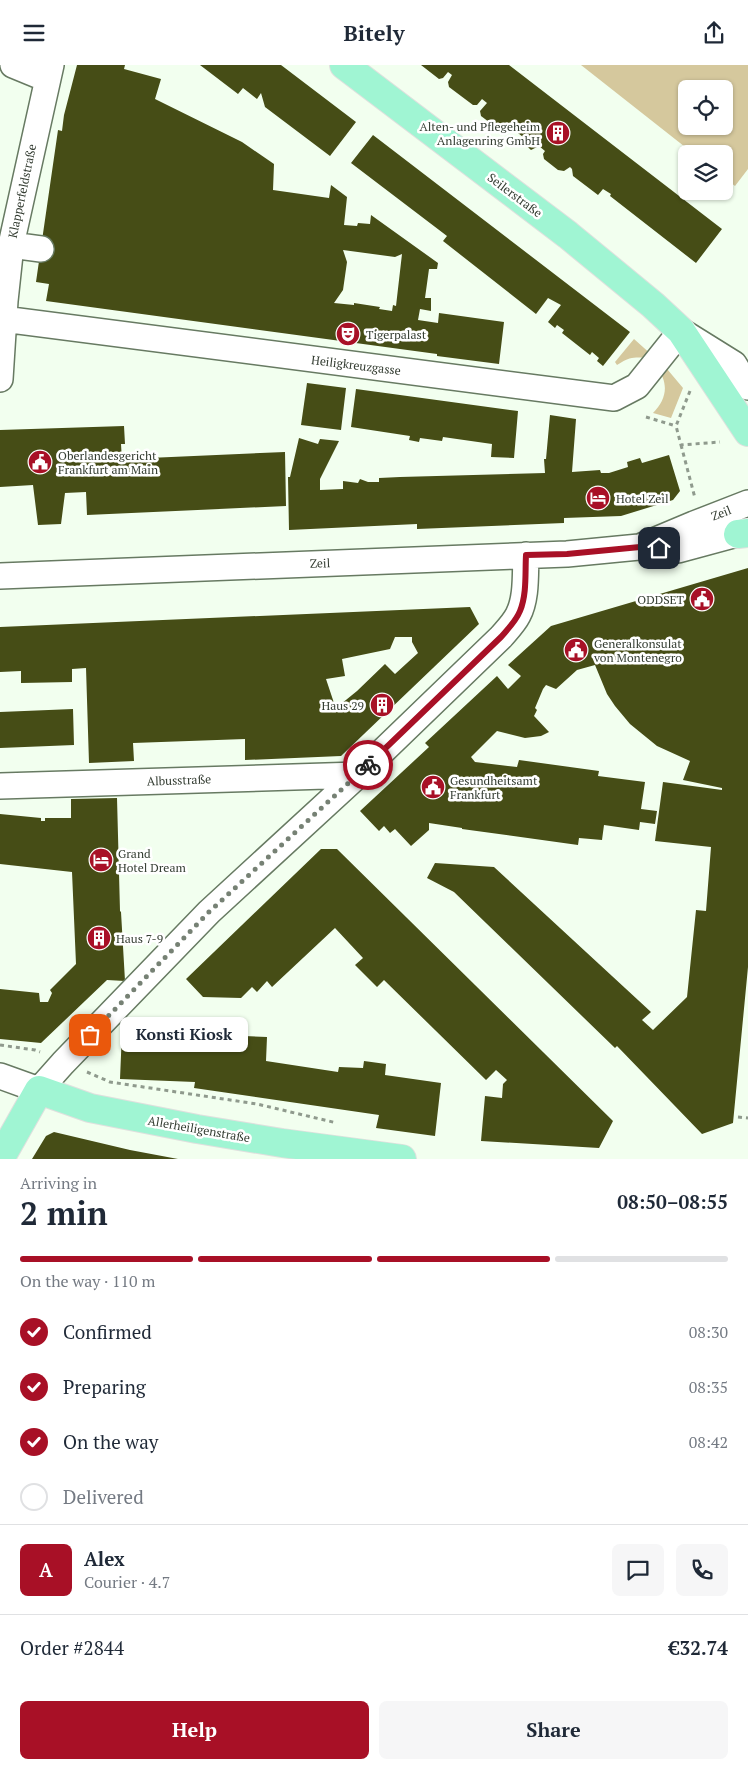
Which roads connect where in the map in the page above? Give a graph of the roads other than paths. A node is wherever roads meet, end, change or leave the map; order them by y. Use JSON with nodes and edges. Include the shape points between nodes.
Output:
{"nodes":[{"id":1,"x":13,"y":65,"type":"edge"},
{"id":2,"x":344,"y":65,"type":"edge"},
{"id":3,"x":49,"y":72,"type":"edge"},
{"id":4,"x":11,"y":245,"type":"junction"},
{"id":5,"x":41,"y":249,"type":"dead end"},
{"id":6,"x":3,"y":307,"type":"edge"},
{"id":7,"x":681,"y":331,"type":"junction"},
{"id":8,"x":741,"y":356,"type":"edge"},
{"id":9,"x":0,"y":379,"type":"edge"},
{"id":10,"x":748,"y":387,"type":"edge"},
{"id":11,"x":748,"y":431,"type":"edge"},
{"id":12,"x":747,"y":502,"type":"edge"},
{"id":13,"x":745,"y":532,"type":"edge"},
{"id":14,"x":640,"y":547,"type":"junction"},
{"id":15,"x":526,"y":555,"type":"junction"},
{"id":16,"x":0,"y":576,"type":"edge"},
{"id":17,"x":358,"y":775,"type":"junction"},
{"id":18,"x":0,"y":786,"type":"edge"},
{"id":19,"x":0,"y":1076,"type":"edge"},
{"id":20,"x":39,"y":1090,"type":"junction"},
{"id":21,"x":0,"y":1159,"type":"edge"},
{"id":22,"x":402,"y":1159,"type":"edge"}],
"edges":[{"from":1,"to":3,"type":"street"},
{"from":2,"to":7,"type":"main road","name":"Seilerstraße","via":[[568,235]]},
{"from":3,"to":4,"type":"street","name":"Klapperfeldstraße"},
{"from":4,"to":5,"type":"street"},
{"from":4,"to":6,"type":"street","name":"Klapperfeldstraße"},
{"from":6,"to":7,"type":"street","name":"Heiligkreuzgasse","via":[[614,398],[637,386]]},
{"from":6,"to":9,"type":"street","name":"Klapperfeldstraße"},
{"from":7,"to":8,"type":"street","name":"Seilerstraße"},
{"from":7,"to":11,"type":"main road","name":"Seilerstraße"},
{"from":8,"to":10,"type":"street","name":"Seilerstraße"},
{"from":12,"to":14,"type":"street","name":"Zeil"},
{"from":13,"to":14,"type":"street","name":"Zeil","via":[[678,550]]},
{"from":14,"to":15,"type":"street","name":"Zeil","via":[[576,554]]},
{"from":15,"to":16,"type":"street","name":"Zeil"},
{"from":15,"to":17,"type":"street","via":[[523,601],[514,622]]},
{"from":17,"to":18,"type":"street","name":"Albusstraße"},
{"from":17,"to":20,"type":"street","via":[[209,912]]},
{"from":19,"to":20,"type":"street","name":"Allerheiligenstraße"},
{"from":20,"to":21,"type":"main road"},
{"from":20,"to":22,"type":"main road","name":"Allerheiligenstraße","via":[[90,1108],[197,1129]]}]}
